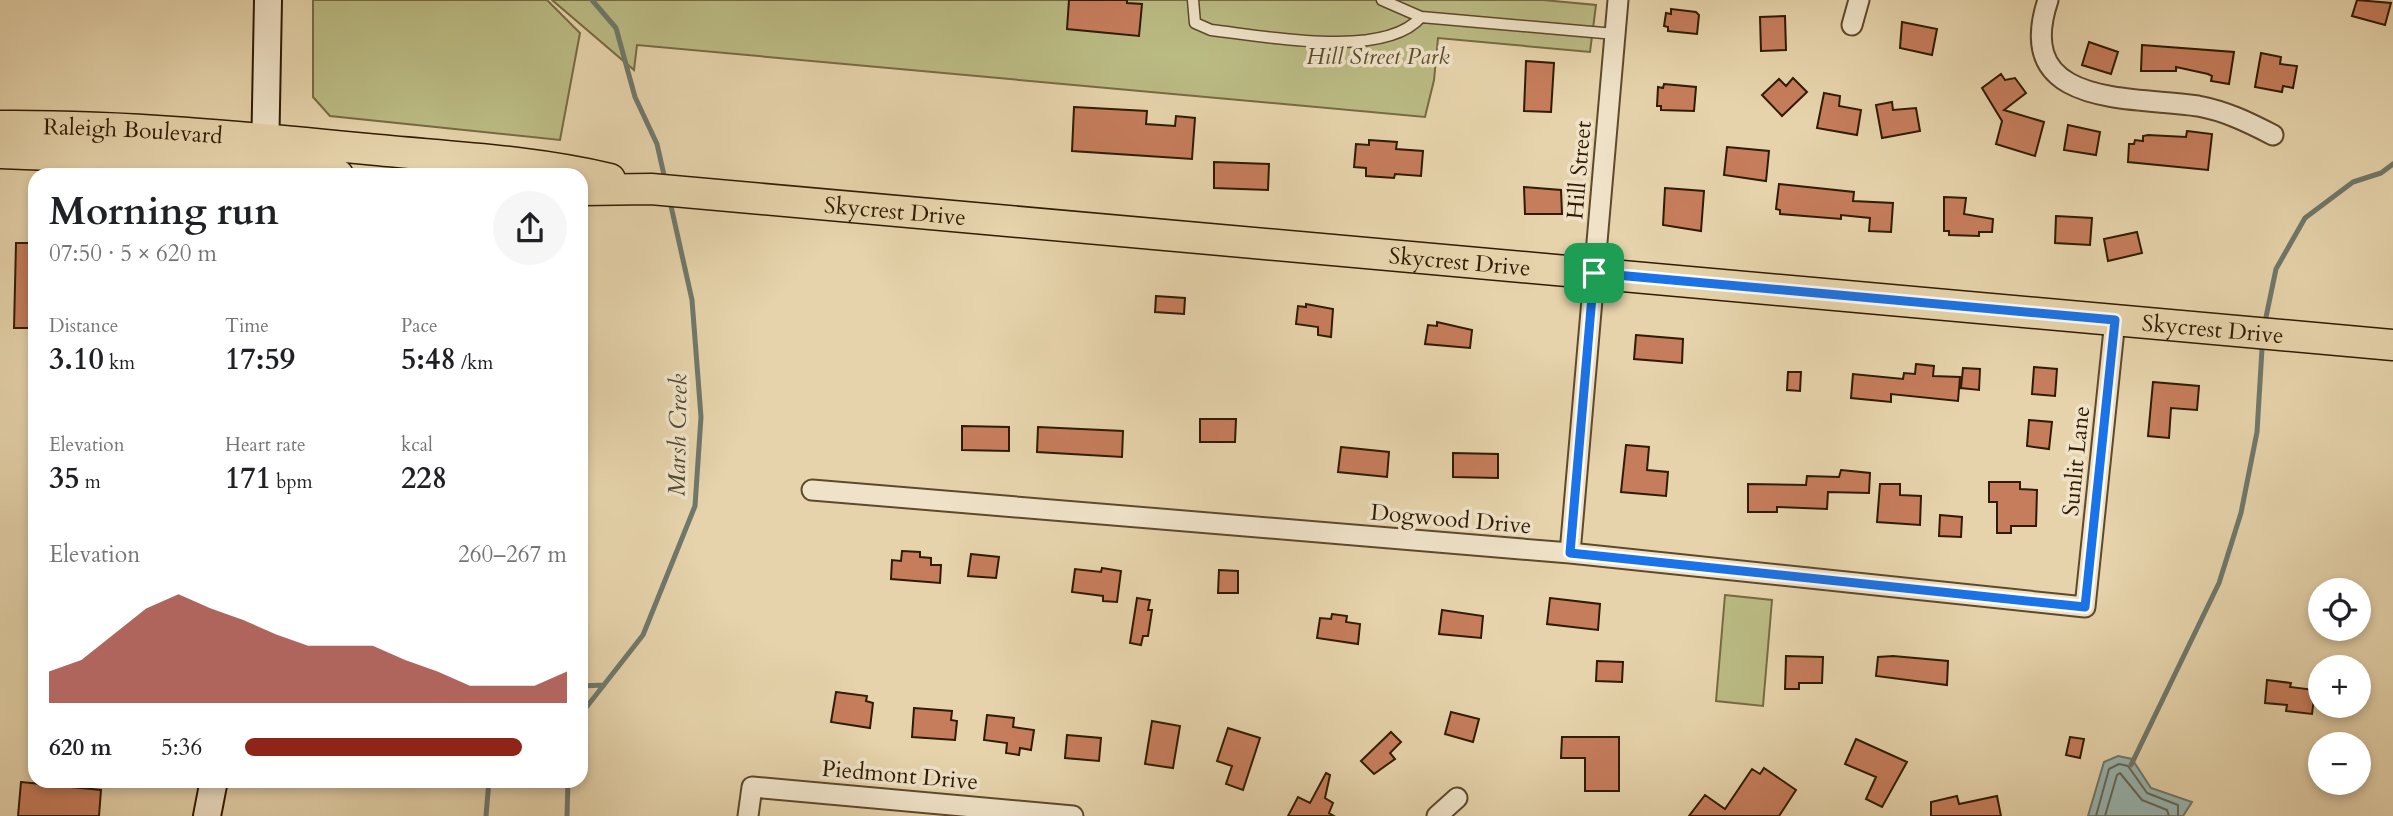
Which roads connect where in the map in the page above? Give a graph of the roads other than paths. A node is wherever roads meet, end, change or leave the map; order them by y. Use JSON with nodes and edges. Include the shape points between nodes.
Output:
{"nodes":[{"id":1,"x":268,"y":0,"type":"edge"},
{"id":2,"x":1193,"y":0,"type":"edge"},
{"id":3,"x":1382,"y":0,"type":"edge"},
{"id":4,"x":1618,"y":0,"type":"edge"},
{"id":5,"x":1859,"y":0,"type":"edge"},
{"id":6,"x":2048,"y":0,"type":"edge"},
{"id":7,"x":1421,"y":17,"type":"junction"},
{"id":8,"x":1852,"y":25,"type":"dead end"},
{"id":9,"x":1615,"y":34,"type":"junction"},
{"id":10,"x":0,"y":126,"type":"edge"},
{"id":11,"x":2273,"y":135,"type":"dead end"},
{"id":12,"x":0,"y":153,"type":"edge"},
{"id":13,"x":265,"y":161,"type":"edge"},
{"id":14,"x":302,"y":168,"type":"edge"},
{"id":15,"x":539,"y":168,"type":"edge"},
{"id":16,"x":588,"y":177,"type":"edge"},
{"id":17,"x":651,"y":189,"type":"junction"},
{"id":18,"x":588,"y":190,"type":"edge"},
{"id":19,"x":1594,"y":273,"type":"junction"},
{"id":20,"x":2115,"y":320,"type":"junction"},
{"id":21,"x":2393,"y":345,"type":"edge"},
{"id":22,"x":812,"y":491,"type":"dead end"},
{"id":23,"x":1570,"y":553,"type":"junction"},
{"id":24,"x":2085,"y":607,"type":"joint"},
{"id":25,"x":212,"y":788,"type":"edge"},
{"id":26,"x":1457,"y":798,"type":"dead end"},
{"id":27,"x":206,"y":816,"type":"edge"},
{"id":28,"x":748,"y":816,"type":"edge"},
{"id":29,"x":1073,"y":816,"type":"edge"},
{"id":30,"x":1437,"y":816,"type":"edge"}],
"edges":[{"from":1,"to":13,"type":"main road"},
{"from":2,"to":7,"type":"lane","via":[[1195,23],[1211,30],[1323,43],[1369,41],[1412,28]]},
{"from":3,"to":7,"type":"lane"},
{"from":4,"to":9,"type":"street","name":"Hill Street"},
{"from":5,"to":8,"type":"street"},
{"from":6,"to":11,"type":"street","via":[[2042,45],[2050,68],[2062,80],[2082,91],[2120,99],[2219,111]]},
{"from":7,"to":9,"type":"lane"},
{"from":9,"to":19,"type":"street","name":"Hill Street"},
{"from":10,"to":13,"type":"main road","name":"Raleigh Boulevard","via":[[119,128]]},
{"from":12,"to":13,"type":"main road","name":"Raleigh Boulevard"},
{"from":13,"to":14,"type":"main road"},
{"from":13,"to":15,"type":"main road","name":"Skycrest Drive","via":[[502,161]]},
{"from":16,"to":17,"type":"main road","name":"Skycrest Drive"},
{"from":17,"to":18,"type":"main road","name":"Skycrest Drive"},
{"from":17,"to":19,"type":"main road","name":"Skycrest Drive"},
{"from":19,"to":20,"type":"main road","name":"Skycrest Drive"},
{"from":19,"to":23,"type":"street","name":"Hill Street"},
{"from":20,"to":21,"type":"main road","name":"Skycrest Drive"},
{"from":20,"to":24,"type":"street","name":"Sunlit Lane"},
{"from":22,"to":23,"type":"street","name":"Dogwood Drive"},
{"from":23,"to":24,"type":"street","name":"Dogwood Drive"},
{"from":25,"to":27,"type":"main road"},
{"from":26,"to":30,"type":"street"},
{"from":28,"to":29,"type":"street","name":"Piedmont Drive","via":[[752,787]]}]}
